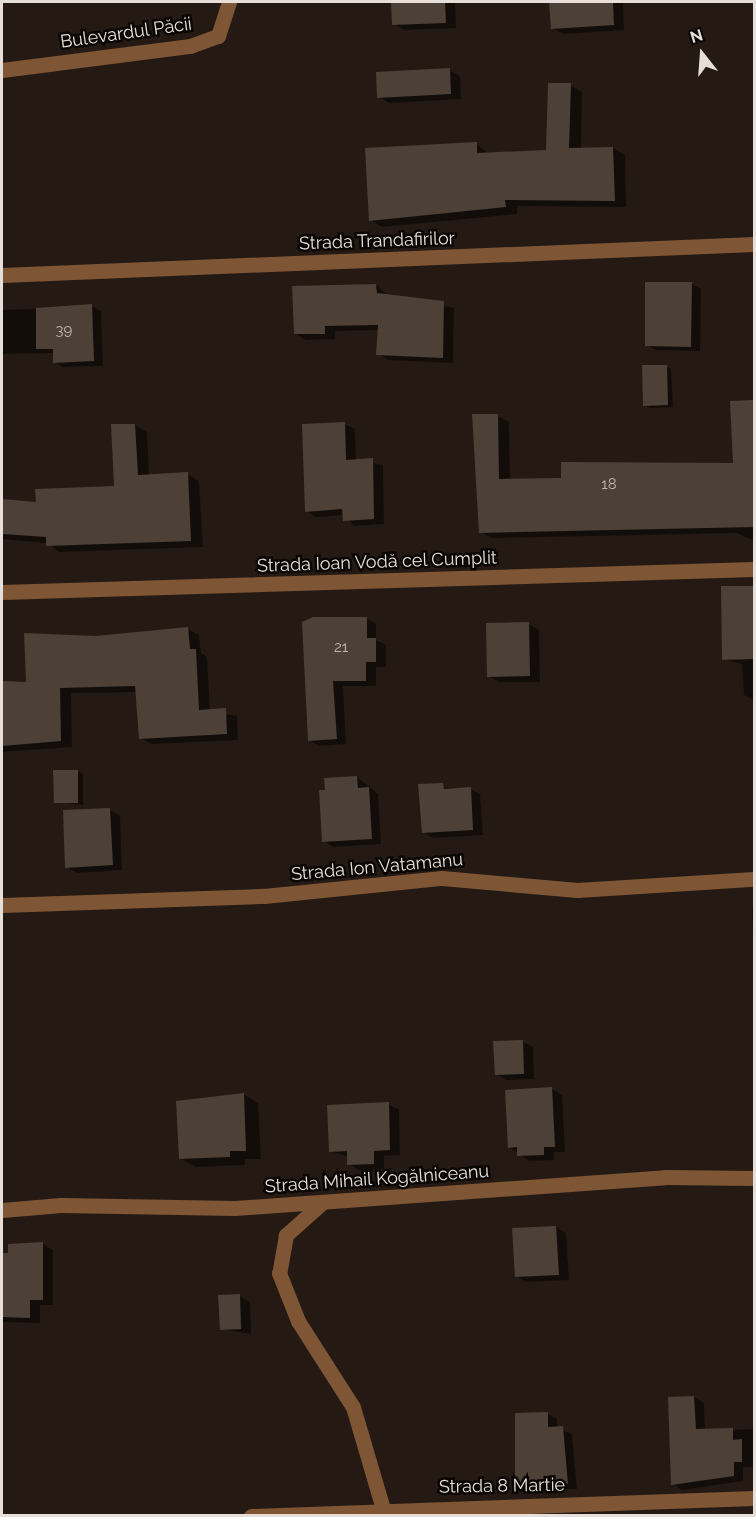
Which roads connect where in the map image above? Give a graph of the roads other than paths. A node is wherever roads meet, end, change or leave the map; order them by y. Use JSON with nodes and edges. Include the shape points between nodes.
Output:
{"nodes":[{"id":1,"x":229,"y":2,"type":"edge"},
{"id":2,"x":2,"y":70,"type":"edge"},
{"id":3,"x":754,"y":244,"type":"edge"},
{"id":4,"x":2,"y":275,"type":"edge"},
{"id":5,"x":754,"y":569,"type":"edge"},
{"id":6,"x":2,"y":592,"type":"edge"},
{"id":7,"x":754,"y":879,"type":"edge"},
{"id":8,"x":2,"y":904,"type":"edge"},
{"id":9,"x":754,"y":1178,"type":"edge"},
{"id":10,"x":323,"y":1202,"type":"junction"},
{"id":11,"x":2,"y":1210,"type":"edge"},
{"id":12,"x":754,"y":1498,"type":"edge"},
{"id":13,"x":382,"y":1509,"type":"junction"},
{"id":14,"x":251,"y":1515,"type":"edge"}],
"edges":[{"from":1,"to":2,"type":"street","name":"Bulevardul Păcii","via":[[218,36],[190,46]]},
{"from":3,"to":4,"type":"street","name":"Strada Trandafirilor"},
{"from":5,"to":6,"type":"street","name":"Strada Ioan Vodă cel Cumplit"},
{"from":7,"to":8,"type":"street","name":"Strada Ion Vatamanu","via":[[577,890],[442,878],[264,896]]},
{"from":9,"to":10,"type":"street","name":"Strada Mihail Kogălniceanu","via":[[664,1178]]},
{"from":10,"to":11,"type":"street","name":"Strada Mihail Kogălniceanu"},
{"from":10,"to":13,"type":"street","via":[[286,1235],[279,1273],[298,1321],[353,1407]]},
{"from":12,"to":13,"type":"street","name":"Strada 8 Martie"},
{"from":13,"to":14,"type":"street","name":"Strada 8 Martie"}]}
